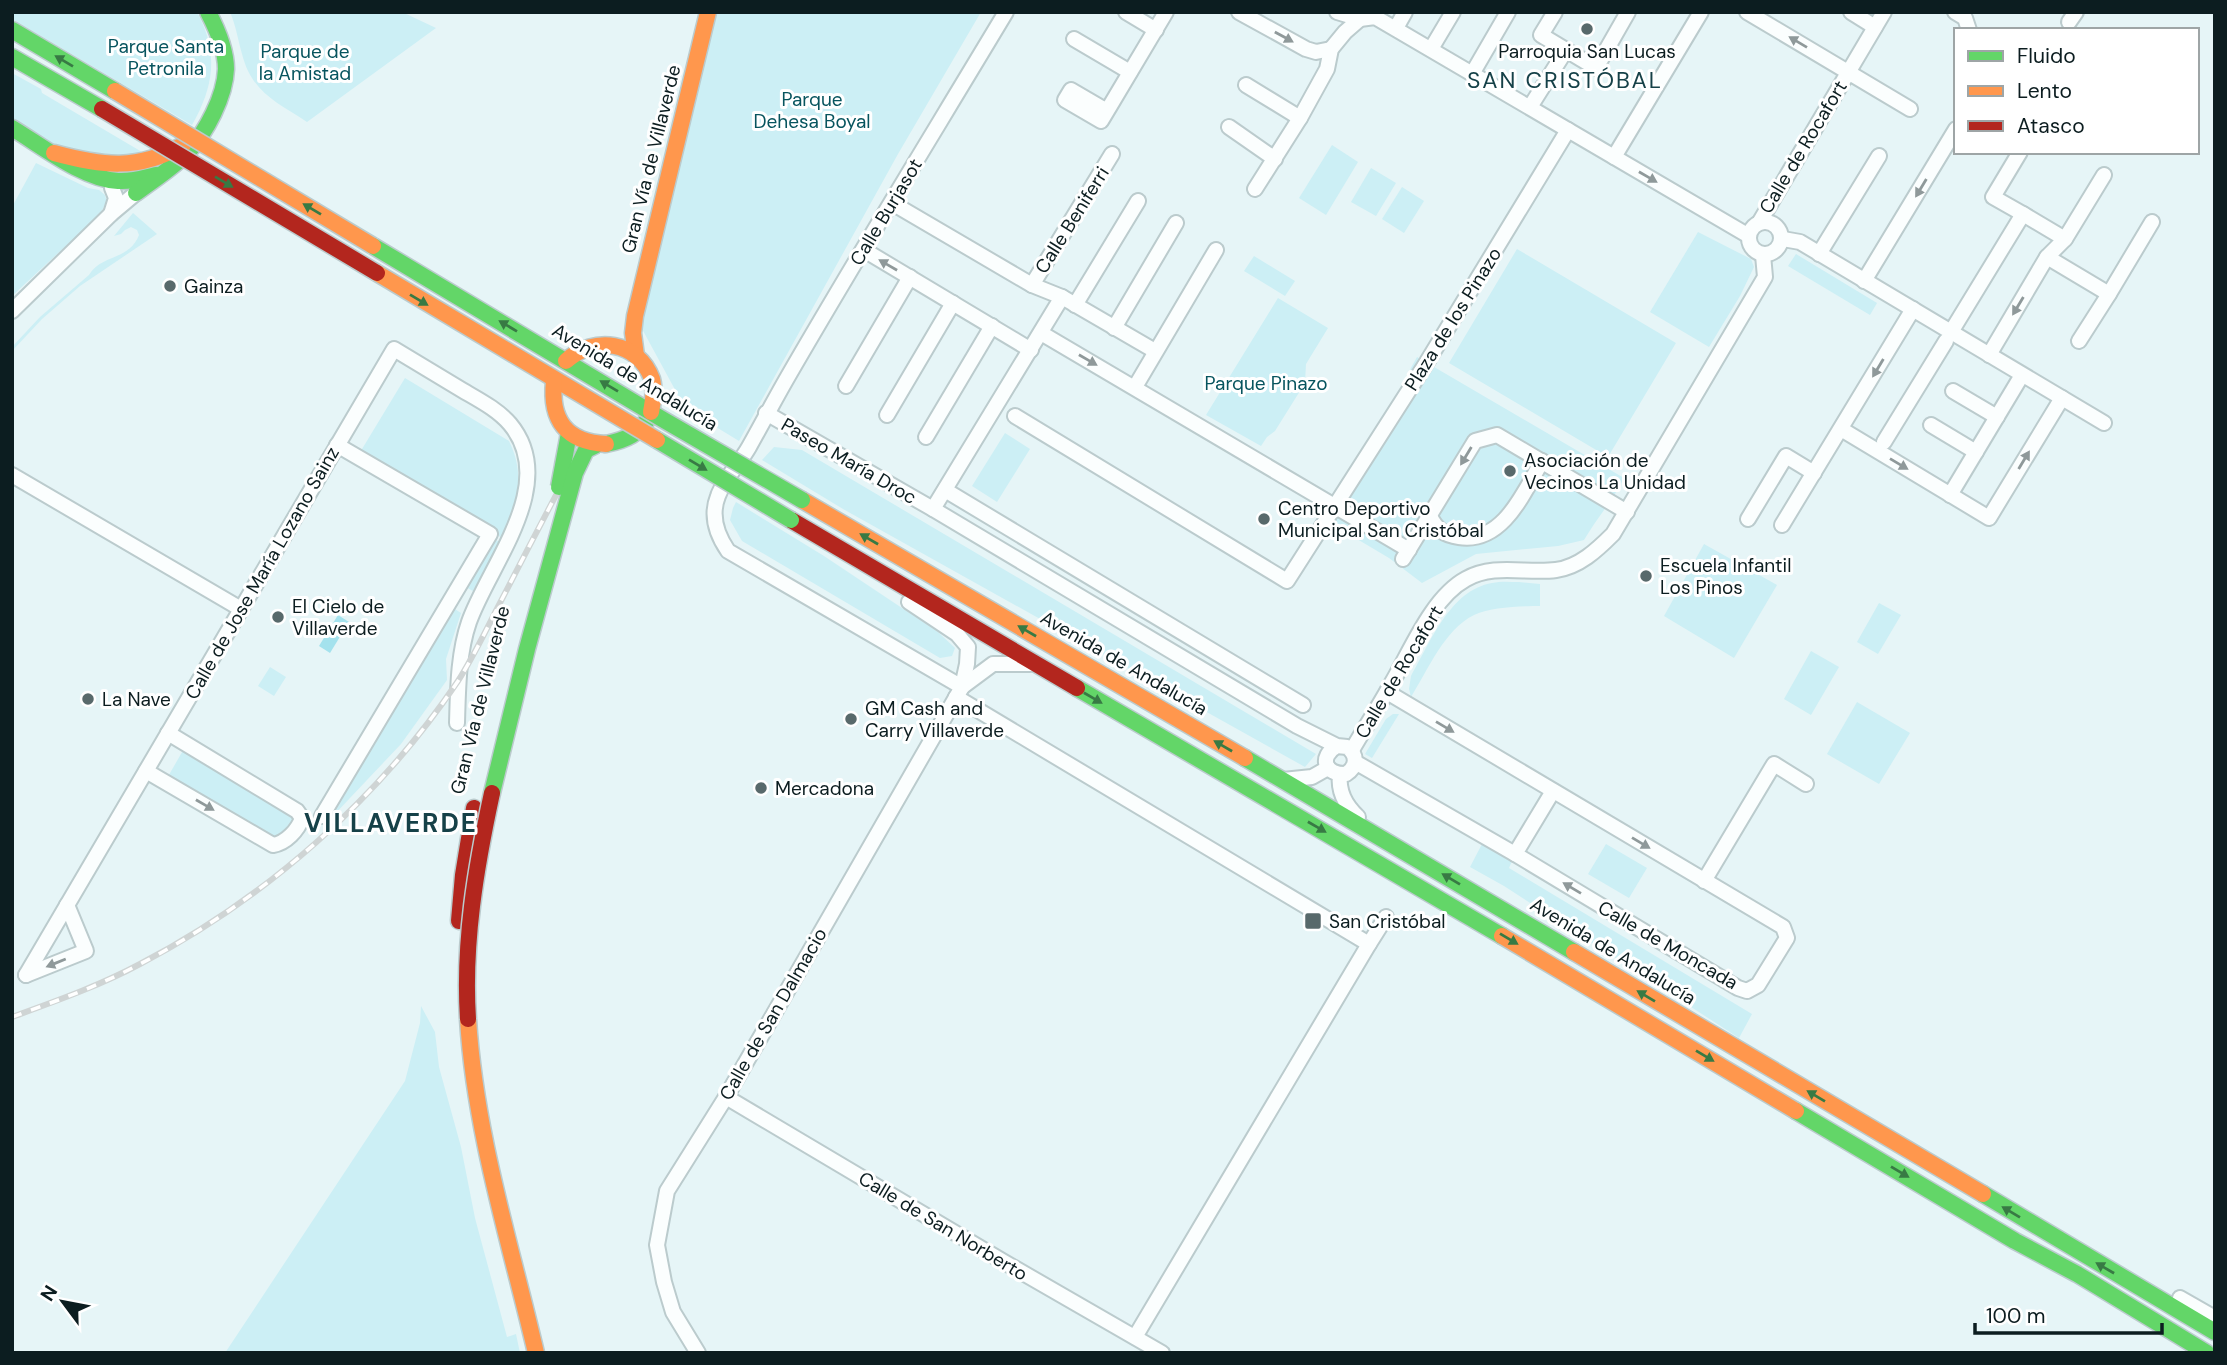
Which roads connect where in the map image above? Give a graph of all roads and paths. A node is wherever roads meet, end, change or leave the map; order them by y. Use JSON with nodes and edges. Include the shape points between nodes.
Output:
{"nodes":[{"id":1,"x":208,"y":12,"type":"edge"},
{"id":2,"x":697,"y":12,"type":"edge"},
{"id":3,"x":708,"y":12,"type":"edge"},
{"id":4,"x":1006,"y":12,"type":"edge"},
{"id":5,"x":1126,"y":12,"type":"edge"},
{"id":6,"x":1166,"y":12,"type":"edge"},
{"id":7,"x":1239,"y":12,"type":"edge"},
{"id":8,"x":1337,"y":12,"type":"edge"},
{"id":9,"x":1405,"y":12,"type":"edge"},
{"id":10,"x":1454,"y":12,"type":"edge"},
{"id":11,"x":1508,"y":12,"type":"edge"},
{"id":12,"x":1555,"y":12,"type":"edge"},
{"id":13,"x":1628,"y":12,"type":"edge"},
{"id":14,"x":1700,"y":12,"type":"edge"},
{"id":15,"x":1747,"y":12,"type":"edge"},
{"id":16,"x":1851,"y":12,"type":"edge"},
{"id":17,"x":1884,"y":12,"type":"edge"},
{"id":18,"x":1361,"y":15,"type":"edge"},
{"id":19,"x":1875,"y":27,"type":"junction"},
{"id":20,"x":1396,"y":28,"type":"junction"},
{"id":21,"x":12,"y":30,"type":"edge"},
{"id":22,"x":1156,"y":30,"type":"junction"},
{"id":23,"x":1074,"y":38,"type":"dead end"},
{"id":24,"x":1331,"y":49,"type":"junction"},
{"id":25,"x":1431,"y":50,"type":"junction"},
{"id":26,"x":1566,"y":50,"type":"junction"},
{"id":27,"x":12,"y":57,"type":"edge"},
{"id":28,"x":1130,"y":72,"type":"junction"},
{"id":29,"x":1848,"y":72,"type":"junction"},
{"id":30,"x":1472,"y":74,"type":"junction"},
{"id":31,"x":1246,"y":85,"type":"dead end"},
{"id":32,"x":1530,"y":107,"type":"junction"},
{"id":33,"x":1910,"y":109,"type":"dead end"},
{"id":34,"x":1107,"y":111,"type":"dead end"},
{"id":35,"x":1300,"y":118,"type":"junction"},
{"id":36,"x":207,"y":123,"type":"junction"},
{"id":37,"x":1229,"y":127,"type":"dead end"},
{"id":38,"x":12,"y":128,"type":"edge"},
{"id":39,"x":1568,"y":130,"type":"junction"},
{"id":40,"x":1954,"y":132,"type":"edge"},
{"id":41,"x":1112,"y":154,"type":"dead end"},
{"id":42,"x":2019,"y":154,"type":"edge"},
{"id":43,"x":1879,"y":156,"type":"dead end"},
{"id":44,"x":1614,"y":157,"type":"junction"},
{"id":45,"x":1275,"y":159,"type":"junction"},
{"id":46,"x":2104,"y":175,"type":"dead end"},
{"id":47,"x":126,"y":178,"type":"junction"},
{"id":48,"x":1255,"y":188,"type":"dead end"},
{"id":49,"x":1138,"y":201,"type":"dead end"},
{"id":50,"x":892,"y":203,"type":"junction"},
{"id":51,"x":111,"y":214,"type":"junction"},
{"id":52,"x":2023,"y":214,"type":"junction"},
{"id":53,"x":2152,"y":222,"type":"dead end"},
{"id":54,"x":1176,"y":223,"type":"dead end"},
{"id":55,"x":1759,"y":223,"type":"junction"},
{"id":56,"x":1749,"y":236,"type":"junction"},
{"id":57,"x":1783,"y":239,"type":"junction"},
{"id":58,"x":2065,"y":239,"type":"junction"},
{"id":59,"x":863,"y":250,"type":"junction"},
{"id":60,"x":1216,"y":250,"type":"dead end"},
{"id":61,"x":1819,"y":254,"type":"junction"},
{"id":62,"x":1763,"y":255,"type":"junction"},
{"id":63,"x":2047,"y":257,"type":"junction"},
{"id":64,"x":910,"y":277,"type":"junction"},
{"id":65,"x":1864,"y":281,"type":"junction"},
{"id":66,"x":1032,"y":285,"type":"junction"},
{"id":67,"x":2109,"y":294,"type":"junction"},
{"id":68,"x":1062,"y":297,"type":"junction"},
{"id":69,"x":953,"y":303,"type":"junction"},
{"id":70,"x":1076,"y":305,"type":"junction"},
{"id":71,"x":1913,"y":309,"type":"junction"},
{"id":72,"x":12,"y":311,"type":"edge"},
{"id":73,"x":992,"y":327,"type":"junction"},
{"id":74,"x":1114,"y":328,"type":"junction"},
{"id":75,"x":1041,"y":333,"type":"junction"},
{"id":76,"x":1949,"y":336,"type":"junction"},
{"id":77,"x":2079,"y":341,"type":"dead end"},
{"id":78,"x":614,"y":345,"type":"junction"},
{"id":79,"x":1031,"y":349,"type":"junction"},
{"id":80,"x":1155,"y":351,"type":"junction"},
{"id":81,"x":1989,"y":355,"type":"junction"},
{"id":82,"x":636,"y":356,"type":"junction"},
{"id":83,"x":566,"y":360,"type":"junction"},
{"id":84,"x":2022,"y":375,"type":"junction"},
{"id":85,"x":554,"y":381,"type":"junction"},
{"id":86,"x":846,"y":386,"type":"dead end"},
{"id":87,"x":1135,"y":387,"type":"junction"},
{"id":88,"x":1953,"y":391,"type":"dead end"},
{"id":89,"x":2062,"y":398,"type":"junction"},
{"id":90,"x":651,"y":412,"type":"junction"},
{"id":91,"x":766,"y":413,"type":"junction"},
{"id":92,"x":887,"y":415,"type":"dead end"},
{"id":93,"x":1015,"y":416,"type":"dead end"},
{"id":94,"x":1997,"y":417,"type":"junction"},
{"id":95,"x":2104,"y":424,"type":"dead end"},
{"id":96,"x":1931,"y":425,"type":"dead end"},
{"id":97,"x":1841,"y":429,"type":"junction"},
{"id":98,"x":639,"y":431,"type":"junction"},
{"id":99,"x":569,"y":433,"type":"junction"},
{"id":100,"x":926,"y":438,"type":"dead end"},
{"id":101,"x":1884,"y":442,"type":"dead end"},
{"id":102,"x":337,"y":444,"type":"junction"},
{"id":103,"x":596,"y":445,"type":"junction"},
{"id":104,"x":1976,"y":452,"type":"junction"},
{"id":105,"x":1542,"y":461,"type":"junction"},
{"id":106,"x":1814,"y":473,"type":"junction"},
{"id":107,"x":12,"y":475,"type":"edge"},
{"id":108,"x":945,"y":490,"type":"junction"},
{"id":109,"x":1950,"y":495,"type":"junction"},
{"id":110,"x":1335,"y":507,"type":"junction"},
{"id":111,"x":933,"y":509,"type":"junction"},
{"id":112,"x":1627,"y":512,"type":"junction"},
{"id":113,"x":1430,"y":516,"type":"junction"},
{"id":114,"x":1748,"y":519,"type":"dead end"},
{"id":115,"x":1782,"y":525,"type":"dead end"},
{"id":116,"x":489,"y":534,"type":"junction"},
{"id":117,"x":508,"y":544,"type":"junction"},
{"id":118,"x":856,"y":559,"type":"junction"},
{"id":119,"x":241,"y":608,"type":"junction"},
{"id":120,"x":1034,"y":664,"type":"junction"},
{"id":121,"x":959,"y":692,"type":"junction"},
{"id":122,"x":1387,"y":692,"type":"junction"},
{"id":123,"x":1303,"y":705,"type":"dead end"},
{"id":124,"x":457,"y":723,"type":"dead end"},
{"id":125,"x":168,"y":733,"type":"junction"},
{"id":126,"x":1353,"y":756,"type":"junction"},
{"id":127,"x":1333,"y":761,"type":"junction"},
{"id":128,"x":146,"y":771,"type":"junction"},
{"id":129,"x":1282,"y":780,"type":"junction"},
{"id":130,"x":1806,"y":784,"type":"dead end"},
{"id":131,"x":1553,"y":791,"type":"junction"},
{"id":132,"x":322,"y":816,"type":"dead end"},
{"id":133,"x":1383,"y":838,"type":"junction"},
{"id":134,"x":1515,"y":854,"type":"junction"},
{"id":135,"x":1704,"y":881,"type":"junction"},
{"id":136,"x":67,"y":905,"type":"junction"},
{"id":137,"x":1386,"y":917,"type":"dead end"},
{"id":138,"x":1369,"y":944,"type":"junction"},
{"id":139,"x":726,"y":1097,"type":"junction"},
{"id":140,"x":2015,"y":1241,"type":"junction"},
{"id":141,"x":2141,"y":1288,"type":"junction"},
{"id":142,"x":2215,"y":1318,"type":"edge"},
{"id":143,"x":2215,"y":1332,"type":"edge"},
{"id":144,"x":1135,"y":1337,"type":"junction"},
{"id":145,"x":526,"y":1353,"type":"edge"},
{"id":146,"x":536,"y":1353,"type":"edge"},
{"id":147,"x":698,"y":1353,"type":"edge"},
{"id":148,"x":1162,"y":1353,"type":"edge"},
{"id":149,"x":2189,"y":1353,"type":"edge"},
{"id":150,"x":2207,"y":1353,"type":"edge"}],
"edges":[{"from":1,"to":36,"type":"main road","via":[[218,30],[226,70]]},
{"from":2,"to":78,"type":"main road","name":"Gran Vía de Villaverde","via":[[626,314]]},
{"from":3,"to":82,"type":"main road","name":"Gran Vía de Villaverde","bridge":true,"via":[[635,316]]},
{"from":4,"to":50,"type":"street","name":"Calle Burjasot"},
{"from":5,"to":22,"type":"street"},
{"from":6,"to":22,"type":"street"},
{"from":7,"to":24,"type":"street","one_way":true,"via":[[1306,49]]},
{"from":8,"to":18,"type":"street"},
{"from":9,"to":20,"type":"street"},
{"from":10,"to":25,"type":"street"},
{"from":11,"to":30,"type":"street"},
{"from":12,"to":26,"type":"street","via":[[1541,35]]},
{"from":13,"to":26,"type":"street","via":[[1596,68]]},
{"from":14,"to":44,"type":"street"},
{"from":29,"to":15,"type":"street","one_way":true},
{"from":16,"to":19,"type":"street"},
{"from":17,"to":19,"type":"street","name":"Calle de Rocafort"},
{"from":18,"to":20,"type":"street"},
{"from":18,"to":24,"type":"street"},
{"from":19,"to":29,"type":"street","name":"Calle de Rocafort"},
{"from":20,"to":25,"type":"street"},
{"from":83,"to":21,"type":"main road","name":"Avenida de Andalucía","one_way":true,"bridge":true},
{"from":22,"to":28,"type":"street"},
{"from":23,"to":28,"type":"street"},
{"from":24,"to":35,"type":"street","via":[[1327,69]]},
{"from":25,"to":30,"type":"street"},
{"from":26,"to":32,"type":"street"},
{"from":27,"to":85,"type":"main road","one_way":true,"bridge":true},
{"from":28,"to":34,"type":"street"},
{"from":29,"to":33,"type":"street","name":"Calle de Rocafort"},
{"from":29,"to":55,"type":"street","name":"Calle de Rocafort"},
{"from":30,"to":32,"type":"street"},
{"from":31,"to":35,"type":"street"},
{"from":32,"to":39,"type":"street"},
{"from":35,"to":45,"type":"street"},
{"from":36,"to":47,"type":"main road","via":[[181,146]]},
{"from":36,"to":47,"type":"main road","via":[[188,151],[160,174]]},
{"from":37,"to":45,"type":"street"},
{"from":38,"to":47,"type":"main road","via":[[54,153]]},
{"from":39,"to":44,"type":"street"},
{"from":39,"to":110,"type":"street","name":"Plaza de los Pinazo"},
{"from":40,"to":65,"type":"street","one_way":true},
{"from":41,"to":66,"type":"street","name":"Calle Beniferri"},
{"from":42,"to":52,"type":"street","via":[[1993,197]]},
{"from":43,"to":61,"type":"street"},
{"from":44,"to":56,"type":"street","one_way":true},
{"from":45,"to":48,"type":"street"},
{"from":46,"to":58,"type":"street"},
{"from":47,"to":51,"type":"street"},
{"from":47,"to":51,"type":"street","via":[[112,188],[116,198]]},
{"from":49,"to":70,"type":"street"},
{"from":50,"to":59,"type":"street","name":"Calle Burjasot"},
{"from":50,"to":66,"type":"street","name":"Calle Beniferri"},
{"from":51,"to":72,"type":"street"},
{"from":52,"to":58,"type":"street"},
{"from":52,"to":76,"type":"street"},
{"from":53,"to":67,"type":"street"},
{"from":54,"to":74,"type":"street"},
{"from":55,"to":56,"type":"street"},
{"from":55,"to":57,"type":"street","via":[[1774,224]]},
{"from":56,"to":62,"type":"street","via":[[1755,251]]},
{"from":57,"to":61,"type":"street","via":[[1800,242]]},
{"from":57,"to":62,"type":"street","via":[[1773,253]]},
{"from":58,"to":63,"type":"street"},
{"from":64,"to":59,"type":"street","one_way":true},
{"from":59,"to":91,"type":"street","name":"Calle Burjasot"},
{"from":60,"to":80,"type":"street"},
{"from":61,"to":65,"type":"street"},
{"from":62,"to":112,"type":"street","name":"Calle de Rocafort","via":[[1765,277]]},
{"from":63,"to":67,"type":"street"},
{"from":63,"to":81,"type":"street","one_way":true},
{"from":64,"to":69,"type":"street"},
{"from":64,"to":86,"type":"street"},
{"from":65,"to":71,"type":"street"},
{"from":66,"to":68,"type":"street","name":"Calle Beniferri"},
{"from":67,"to":77,"type":"street"},
{"from":68,"to":70,"type":"street","name":"Calle Beniferri"},
{"from":68,"to":75,"type":"street"},
{"from":69,"to":73,"type":"street"},
{"from":69,"to":92,"type":"street"},
{"from":70,"to":74,"type":"street","name":"Calle Beniferri"},
{"from":71,"to":76,"type":"street"},
{"from":71,"to":97,"type":"street","one_way":true},
{"from":73,"to":79,"type":"street"},
{"from":73,"to":100,"type":"street"},
{"from":74,"to":80,"type":"street","name":"Calle Beniferri"},
{"from":75,"to":79,"type":"street"},
{"from":75,"to":87,"type":"street","one_way":true},
{"from":76,"to":81,"type":"street"},
{"from":76,"to":101,"type":"street"},
{"from":78,"to":82,"type":"main road","bridge":true},
{"from":78,"to":83,"type":"main road","bridge":true,"via":[[596,345]]},
{"from":79,"to":108,"type":"street"},
{"from":80,"to":87,"type":"street"},
{"from":81,"to":84,"type":"street"},
{"from":82,"to":90,"type":"main road","bridge":true,"via":[[653,382]]},
{"from":83,"to":85,"type":"main road","bridge":true},
{"from":90,"to":83,"type":"main road","name":"Avenida de Andalucía","one_way":true,"bridge":true},
{"from":84,"to":89,"type":"street"},
{"from":84,"to":94,"type":"street"},
{"from":85,"to":98,"type":"main road","bridge":true},
{"from":85,"to":99,"type":"main road","bridge":true,"via":[[553,405]]},
{"from":87,"to":110,"type":"street"},
{"from":88,"to":94,"type":"street"},
{"from":89,"to":95,"type":"street"},
{"from":109,"to":89,"type":"street","one_way":true,"via":[[1989,518]]},
{"from":90,"to":98,"type":"main road","bridge":true},
{"from":129,"to":90,"type":"main road","name":"Avenida de Andalucía","one_way":true,"bridge":true},
{"from":91,"to":111,"type":"street","name":"Paseo María Droc"},
{"from":91,"to":121,"type":"street","name":"Paseo María Droc","via":[[718,496],[715,524],[719,538],[728,551]]},
{"from":93,"to":110,"type":"street","name":"Plaza de los Pinazo","via":[[1287,581]]},
{"from":94,"to":104,"type":"street"},
{"from":96,"to":104,"type":"street"},
{"from":97,"to":106,"type":"street"},
{"from":97,"to":109,"type":"street","one_way":true},
{"from":98,"to":103,"type":"main road","bridge":true,"via":[[621,441]]},
{"from":98,"to":118,"type":"main road","one_way":true,"bridge":true},
{"from":99,"to":103,"type":"main road","bridge":true},
{"from":99,"to":145,"type":"main road","name":"Gran Vía de Villaverde","bridge":true,"via":[[564,470],[474,808],[459,921],[456,991],[465,1099]]},
{"from":102,"to":116,"type":"street"},
{"from":102,"to":117,"type":"street","name":"Calle de Jose María Lozano Sainz","via":[[394,349],[495,410],[511,425],[525,453],[526,487]]},
{"from":102,"to":119,"type":"street","name":"Calle de Jose María Lozano Sainz"},
{"from":103,"to":146,"type":"main road","name":"Gran Vía de Villaverde","bridge":true,"via":[[586,450],[575,473],[526,650],[480,840],[468,938],[469,1040],[481,1126]]},
{"from":104,"to":109,"type":"street"},
{"from":105,"to":112,"type":"street"},
{"from":105,"to":113,"type":"street","via":[[1497,528],[1462,538],[1435,527]]},
{"from":105,"to":113,"type":"street","one_way":true,"via":[[1497,435],[1475,441]]},
{"from":106,"to":114,"type":"street","via":[[1786,456]]},
{"from":106,"to":115,"type":"street"},
{"from":107,"to":119,"type":"street"},
{"from":108,"to":111,"type":"street"},
{"from":108,"to":123,"type":"street","name":"Paseo María Droc"},
{"from":110,"to":113,"type":"street","via":[[1406,555]]},
{"from":111,"to":127,"type":"street","name":"Paseo María Droc","via":[[1297,726]]},
{"from":112,"to":122,"type":"street","name":"Calle de Rocafort","via":[[1605,542],[1580,562],[1557,570],[1500,569],[1464,580],[1440,601]]},
{"from":116,"to":117,"type":"street"},
{"from":116,"to":132,"type":"street"},
{"from":117,"to":124,"type":"street","via":[[469,622],[461,656]]},
{"from":118,"to":120,"type":"main road"},
{"from":118,"to":121,"type":"street","name":"Calle de San Dalmacio","via":[[968,647]]},
{"from":119,"to":125,"type":"street","name":"Calle de Jose María Lozano Sainz"},
{"from":120,"to":121,"type":"street","name":"Calle de San Dalmacio","via":[[993,664]]},
{"from":120,"to":140,"type":"main road","one_way":true,"via":[[1384,865]]},
{"from":121,"to":138,"type":"street","name":"Paseo María Droc"},
{"from":121,"to":139,"type":"street","name":"Calle de San Dalmacio"},
{"from":122,"to":126,"type":"street","name":"Calle de Rocafort"},
{"from":122,"to":131,"type":"street","name":"Calle de Moncada","one_way":true},
{"from":125,"to":128,"type":"street","name":"Calle de Jose María Lozano Sainz"},
{"from":128,"to":125,"type":"street","one_way":true,"via":[[273,845],[299,827],[302,818],[297,811]]},
{"from":126,"to":127,"type":"street","name":"Paseo María Droc","via":[[1342,746]]},
{"from":126,"to":127,"type":"street","name":"Calle de Rocafort","via":[[1350,771]]},
{"from":126,"to":134,"type":"street","name":"Calle de Moncada"},
{"from":127,"to":129,"type":"street","via":[[1312,777]]},
{"from":127,"to":133,"type":"street","via":[[1342,797],[1352,812]]},
{"from":128,"to":136,"type":"street","name":"Calle de Jose María Lozano Sainz"},
{"from":129,"to":133,"type":"main road","name":"Avenida de Andalucía"},
{"from":130,"to":135,"type":"street","via":[[1774,764]]},
{"from":131,"to":134,"type":"street"},
{"from":131,"to":135,"type":"street","name":"Calle de Moncada","one_way":true},
{"from":141,"to":133,"type":"main road","name":"Avenida de Andalucía","one_way":true},
{"from":135,"to":134,"type":"street","name":"Calle de Moncada","one_way":true,"via":[[1783,927],[1787,938],[1758,985],[1747,991]]},
{"from":136,"to":136,"type":"street","name":"Calle de Jose María Lozano Sainz","one_way":true,"via":[[86,951],[26,975]]},
{"from":137,"to":138,"type":"street"},
{"from":138,"to":144,"type":"street"},
{"from":139,"to":144,"type":"street","name":"Calle de San Norberto"},
{"from":139,"to":147,"type":"street","name":"Calle de San Dalmacio","via":[[667,1191],[657,1245],[673,1312]]},
{"from":140,"to":149,"type":"street","via":[[2038,1262]]},
{"from":140,"to":150,"type":"main road"},
{"from":141,"to":142,"type":"street","via":[[2177,1296]]},
{"from":141,"to":143,"type":"main road","name":"Avenida de Andalucía"},
{"from":144,"to":148,"type":"street","name":"Calle de San Norberto"}]}
